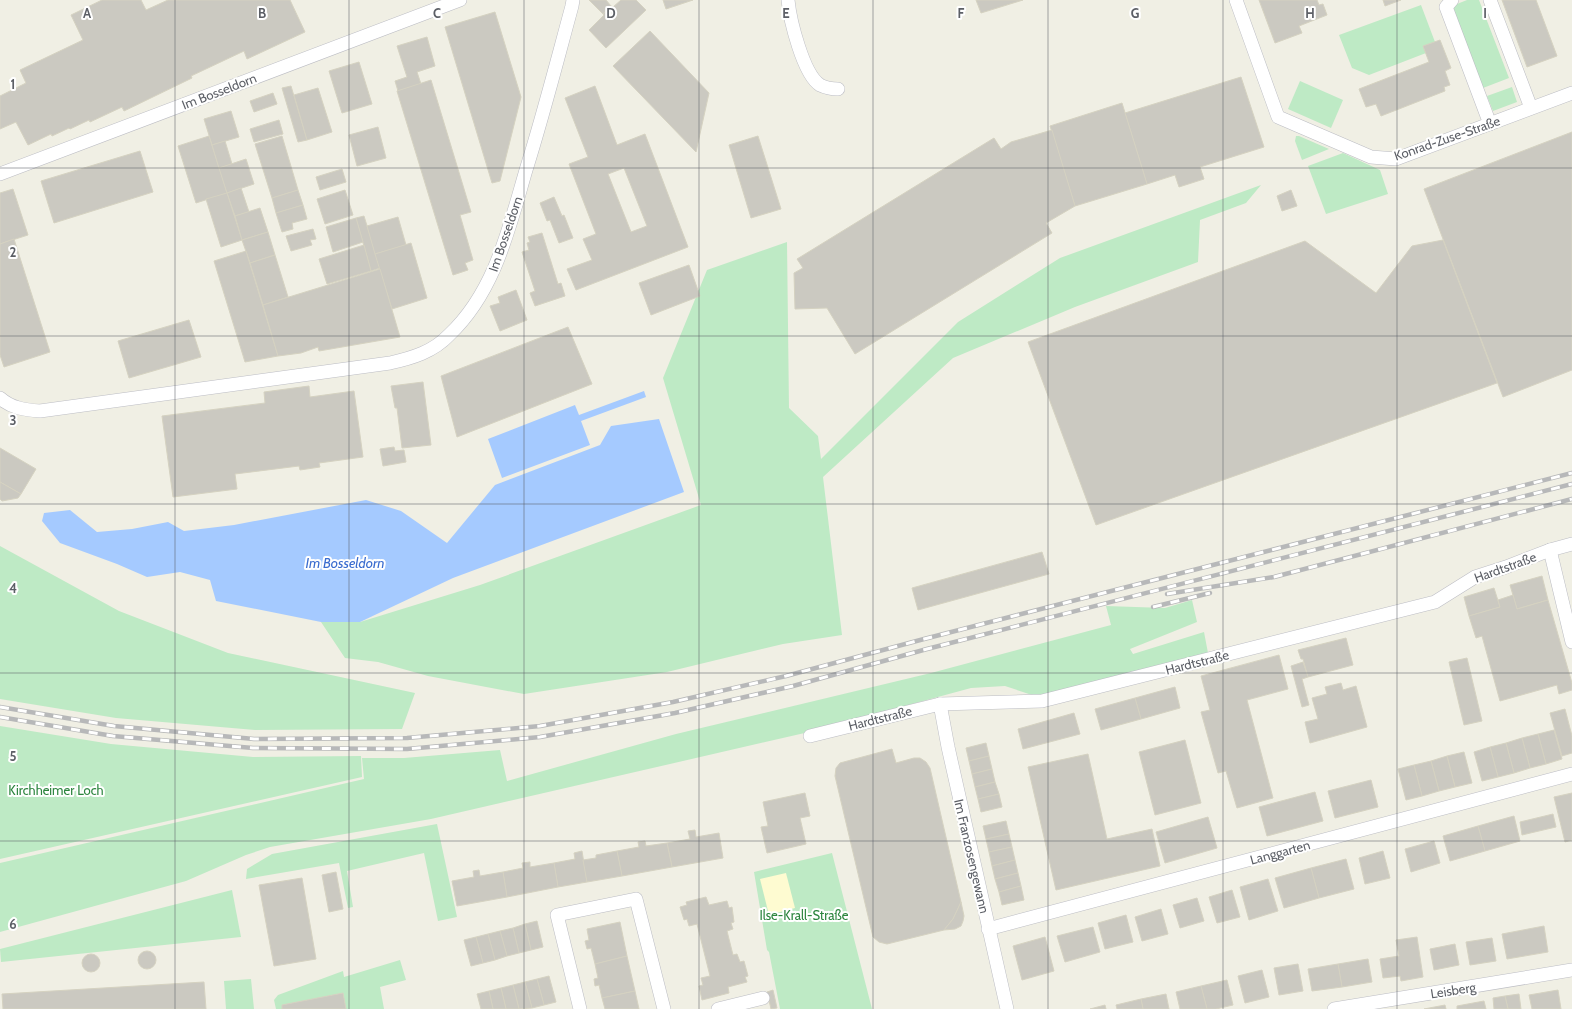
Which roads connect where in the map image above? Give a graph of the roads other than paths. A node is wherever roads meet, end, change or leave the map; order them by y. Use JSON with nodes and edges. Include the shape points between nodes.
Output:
{"nodes":[{"id":1,"x":460,"y":0,"type":"edge"},
{"id":2,"x":573,"y":0,"type":"edge"},
{"id":3,"x":788,"y":0,"type":"edge"},
{"id":4,"x":1236,"y":0,"type":"edge"},
{"id":5,"x":1452,"y":0,"type":"edge"},
{"id":6,"x":1490,"y":0,"type":"edge"},
{"id":7,"x":426,"y":6,"type":"edge"},
{"id":8,"x":838,"y":89,"type":"dead end"},
{"id":9,"x":1572,"y":93,"type":"edge"},
{"id":10,"x":1531,"y":108,"type":"junction"},
{"id":11,"x":1490,"y":124,"type":"junction"},
{"id":12,"x":0,"y":174,"type":"edge"},
{"id":13,"x":0,"y":398,"type":"edge"},
{"id":14,"x":1572,"y":544,"type":"edge"},
{"id":15,"x":1550,"y":550,"type":"junction"},
{"id":16,"x":1572,"y":642,"type":"edge"},
{"id":17,"x":940,"y":704,"type":"junction"},
{"id":18,"x":810,"y":736,"type":"dead end"},
{"id":19,"x":1572,"y":774,"type":"edge"},
{"id":20,"x":988,"y":929,"type":"junction"},
{"id":21,"x":1572,"y":970,"type":"edge"},
{"id":22,"x":763,"y":998,"type":"dead end"},
{"id":23,"x":580,"y":1009,"type":"edge"},
{"id":24,"x":664,"y":1009,"type":"edge"},
{"id":25,"x":718,"y":1009,"type":"edge"},
{"id":26,"x":1007,"y":1009,"type":"edge"},
{"id":27,"x":1334,"y":1009,"type":"edge"}],
"edges":[{"from":1,"to":7,"type":"street","name":"Im Bosseldorn"},
{"from":2,"to":13,"type":"street","name":"Im Bosseldorn","via":[[499,259],[469,313],[448,337],[433,348],[425,353],[390,363],[40,410],[14,407]]},
{"from":3,"to":8,"type":"street","via":[[801,53],[812,77],[828,88]]},
{"from":4,"to":11,"type":"street","name":"Konrad-Zuse-Straße","via":[[1278,117],[1371,157],[1396,159]]},
{"from":5,"to":11,"type":"street","via":[[1446,7]]},
{"from":6,"to":10,"type":"street"},
{"from":7,"to":12,"type":"street","name":"Im Bosseldorn"},
{"from":9,"to":10,"type":"street","name":"Konrad-Zuse-Straße"},
{"from":10,"to":11,"type":"street","name":"Konrad-Zuse-Straße"},
{"from":14,"to":15,"type":"street","name":"Hardtstraße"},
{"from":15,"to":16,"type":"street"},
{"from":15,"to":17,"type":"street","name":"Hardtstraße","via":[[1475,577],[1435,602],[1042,701]]},
{"from":17,"to":18,"type":"street","name":"Hardtstraße"},
{"from":17,"to":20,"type":"street","name":"Im Franzosengewann"},
{"from":19,"to":20,"type":"street","name":"Langgarten"},
{"from":20,"to":26,"type":"street","name":"Im Franzosengewann"},
{"from":21,"to":27,"type":"street","name":"Leisberg"},
{"from":22,"to":25,"type":"street"},
{"from":23,"to":24,"type":"street","via":[[557,915],[636,899]]}]}
